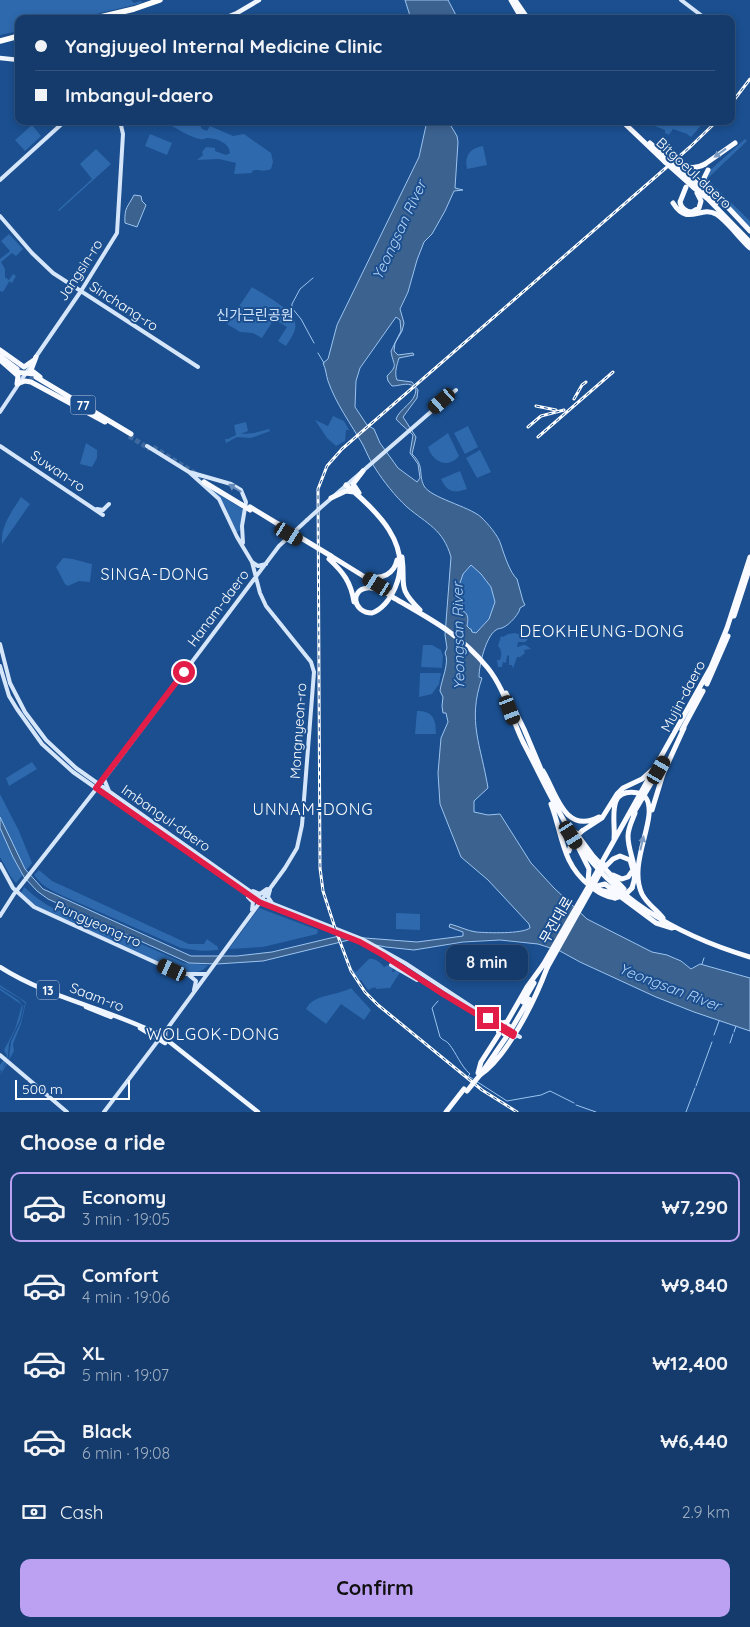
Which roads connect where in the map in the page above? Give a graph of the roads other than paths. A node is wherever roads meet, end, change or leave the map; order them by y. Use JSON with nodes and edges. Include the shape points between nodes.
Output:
{"nodes":[{"id":1,"x":160,"y":0,"type":"edge"},
{"id":2,"x":166,"y":0,"type":"edge"},
{"id":3,"x":261,"y":0,"type":"edge"},
{"id":4,"x":510,"y":0,"type":"edge"},
{"id":5,"x":515,"y":0,"type":"edge"},
{"id":6,"x":681,"y":0,"type":"edge"},
{"id":7,"x":153,"y":4,"type":"junction"},
{"id":8,"x":143,"y":7,"type":"junction"},
{"id":9,"x":109,"y":15,"type":"edge"},
{"id":10,"x":116,"y":15,"type":"edge"},
{"id":11,"x":232,"y":15,"type":"edge"},
{"id":12,"x":237,"y":15,"type":"edge"},
{"id":13,"x":516,"y":15,"type":"edge"},
{"id":14,"x":519,"y":15,"type":"edge"},
{"id":15,"x":524,"y":15,"type":"edge"},
{"id":16,"x":701,"y":15,"type":"edge"},
{"id":17,"x":15,"y":36,"type":"edge"},
{"id":18,"x":0,"y":40,"type":"edge"},
{"id":19,"x":0,"y":59,"type":"edge"},
{"id":20,"x":15,"y":61,"type":"edge"},
{"id":21,"x":61,"y":125,"type":"edge"},
{"id":22,"x":121,"y":125,"type":"edge"},
{"id":23,"x":627,"y":125,"type":"edge"},
{"id":24,"x":631,"y":125,"type":"edge"},
{"id":25,"x":735,"y":144,"type":"dead end"},
{"id":26,"x":668,"y":159,"type":"junction"},
{"id":27,"x":0,"y":180,"type":"edge"},
{"id":28,"x":695,"y":183,"type":"junction"},
{"id":29,"x":686,"y":187,"type":"dead end"},
{"id":30,"x":705,"y":187,"type":"junction"},
{"id":31,"x":673,"y":203,"type":"junction"},
{"id":32,"x":682,"y":208,"type":"junction"},
{"id":33,"x":0,"y":216,"type":"edge"},
{"id":34,"x":730,"y":221,"type":"junction"},
{"id":35,"x":740,"y":228,"type":"junction"},
{"id":36,"x":750,"y":231,"type":"edge"},
{"id":37,"x":750,"y":237,"type":"edge"},
{"id":38,"x":750,"y":242,"type":"edge"},
{"id":39,"x":750,"y":248,"type":"edge"},
{"id":40,"x":81,"y":291,"type":"junction"},
{"id":41,"x":0,"y":351,"type":"edge"},
{"id":42,"x":0,"y":356,"type":"edge"},
{"id":43,"x":36,"y":357,"type":"junction"},
{"id":44,"x":0,"y":360,"type":"edge"},
{"id":45,"x":198,"y":366,"type":"dead end"},
{"id":46,"x":17,"y":368,"type":"junction"},
{"id":47,"x":25,"y":373,"type":"junction"},
{"id":48,"x":34,"y":378,"type":"junction"},
{"id":49,"x":17,"y":384,"type":"junction"},
{"id":50,"x":456,"y":390,"type":"dead end"},
{"id":51,"x":0,"y":412,"type":"edge"},
{"id":52,"x":130,"y":435,"type":"tunnel mouth"},
{"id":53,"x":0,"y":446,"type":"edge"},
{"id":54,"x":146,"y":446,"type":"tunnel mouth"},
{"id":55,"x":363,"y":470,"type":"junction"},
{"id":56,"x":189,"y":472,"type":"junction"},
{"id":57,"x":205,"y":481,"type":"junction"},
{"id":58,"x":347,"y":484,"type":"junction"},
{"id":59,"x":358,"y":494,"type":"junction"},
{"id":60,"x":331,"y":498,"type":"junction"},
{"id":61,"x":109,"y":504,"type":"dead end"},
{"id":62,"x":94,"y":509,"type":"junction"},
{"id":63,"x":103,"y":515,"type":"dead end"},
{"id":64,"x":398,"y":547,"type":"junction"},
{"id":65,"x":244,"y":548,"type":"junction"},
{"id":66,"x":330,"y":557,"type":"junction"},
{"id":67,"x":750,"y":558,"type":"edge"},
{"id":68,"x":252,"y":562,"type":"junction"},
{"id":69,"x":266,"y":564,"type":"junction"},
{"id":70,"x":750,"y":568,"type":"edge"},
{"id":71,"x":353,"y":569,"type":"junction"},
{"id":72,"x":256,"y":577,"type":"junction"},
{"id":73,"x":249,"y":587,"type":"junction"},
{"id":74,"x":258,"y":588,"type":"junction"},
{"id":75,"x":387,"y":592,"type":"junction"},
{"id":76,"x":410,"y":604,"type":"junction"},
{"id":77,"x":0,"y":644,"type":"edge"},
{"id":78,"x":0,"y":666,"type":"edge"},
{"id":79,"x":496,"y":677,"type":"junction"},
{"id":80,"x":688,"y":719,"type":"junction"},
{"id":81,"x":664,"y":754,"type":"junction"},
{"id":82,"x":539,"y":767,"type":"junction"},
{"id":83,"x":87,"y":779,"type":"junction"},
{"id":84,"x":104,"y":779,"type":"junction"},
{"id":85,"x":97,"y":787,"type":"junction"},
{"id":86,"x":638,"y":793,"type":"dead end"},
{"id":87,"x":109,"y":795,"type":"junction"},
{"id":88,"x":89,"y":798,"type":"junction"},
{"id":89,"x":646,"y":798,"type":"dead end"},
{"id":90,"x":556,"y":808,"type":"junction"},
{"id":91,"x":609,"y":809,"type":"junction"},
{"id":92,"x":636,"y":810,"type":"junction"},
{"id":93,"x":648,"y":823,"type":"junction"},
{"id":94,"x":613,"y":843,"type":"junction"},
{"id":95,"x":0,"y":864,"type":"edge"},
{"id":96,"x":603,"y":868,"type":"junction"},
{"id":97,"x":592,"y":883,"type":"junction"},
{"id":98,"x":271,"y":886,"type":"junction"},
{"id":99,"x":241,"y":887,"type":"junction"},
{"id":100,"x":588,"y":890,"type":"junction"},
{"id":101,"x":15,"y":893,"type":"junction"},
{"id":102,"x":622,"y":898,"type":"junction"},
{"id":103,"x":260,"y":901,"type":"junction"},
{"id":104,"x":271,"y":905,"type":"junction"},
{"id":105,"x":0,"y":911,"type":"edge"},
{"id":106,"x":252,"y":912,"type":"junction"},
{"id":107,"x":0,"y":916,"type":"edge"},
{"id":108,"x":663,"y":918,"type":"junction"},
{"id":109,"x":680,"y":931,"type":"junction"},
{"id":110,"x":750,"y":956,"type":"edge"},
{"id":111,"x":391,"y":965,"type":"dead end"},
{"id":112,"x":403,"y":967,"type":"junction"},
{"id":113,"x":0,"y":969,"type":"edge"},
{"id":114,"x":187,"y":974,"type":"junction"},
{"id":115,"x":206,"y":974,"type":"junction"},
{"id":116,"x":540,"y":976,"type":"junction"},
{"id":117,"x":193,"y":993,"type":"junction"},
{"id":118,"x":488,"y":1019,"type":"junction"},
{"id":119,"x":165,"y":1031,"type":"junction"},
{"id":120,"x":154,"y":1032,"type":"junction"},
{"id":121,"x":513,"y":1033,"type":"junction"},
{"id":122,"x":162,"y":1038,"type":"junction"},
{"id":123,"x":0,"y":1055,"type":"edge"},
{"id":124,"x":479,"y":1074,"type":"junction"},
{"id":125,"x":466,"y":1090,"type":"junction"},
{"id":126,"x":66,"y":1112,"type":"edge"},
{"id":127,"x":104,"y":1112,"type":"edge"},
{"id":128,"x":258,"y":1112,"type":"edge"},
{"id":129,"x":446,"y":1112,"type":"edge"},
{"id":130,"x":450,"y":1112,"type":"edge"}],
"edges":[{"from":1,"to":7,"type":"highway"},
{"from":2,"to":7,"type":"highway"},
{"from":3,"to":11,"type":"main road"},
{"from":3,"to":12,"type":"main road"},
{"from":4,"to":13,"type":"highway"},
{"from":4,"to":14,"type":"highway"},
{"from":5,"to":15,"type":"highway"},
{"from":6,"to":16,"type":"main road"},
{"from":7,"to":8,"type":"highway"},
{"from":8,"to":9,"type":"highway"},
{"from":8,"to":10,"type":"highway"},
{"from":17,"to":18,"type":"highway"},
{"from":19,"to":20,"type":"main road"},
{"from":21,"to":27,"type":"main road"},
{"from":22,"to":40,"type":"main road","name":"Jangsin-ro","via":[[118,230]]},
{"from":23,"to":26,"type":"highway","name":"Bitgoeul-daero"},
{"from":24,"to":26,"type":"highway","name":"Bitgoeul-daero"},
{"from":25,"to":26,"type":"highway","one_way":true,"bridge":true,"via":[[695,168]]},
{"from":26,"to":28,"type":"highway","name":"Bitgoeul-daero","bridge":true},
{"from":28,"to":30,"type":"highway"},
{"from":28,"to":32,"type":"highway","via":[[701,205],[692,212]]},
{"from":28,"to":34,"type":"highway","name":"Bitgoeul-daero"},
{"from":28,"to":35,"type":"highway","name":"Bitgoeul-daero"},
{"from":29,"to":32,"type":"highway","via":[[680,202]]},
{"from":30,"to":35,"type":"highway"},
{"from":30,"to":36,"type":"highway","via":[[702,180],[708,170],[704,178],[706,184]]},
{"from":31,"to":32,"type":"highway","via":[[671,199]]},
{"from":31,"to":34,"type":"highway","via":[[688,213],[712,210]]},
{"from":31,"to":39,"type":"highway","via":[[688,215],[706,212],[717,215]]},
{"from":33,"to":40,"type":"main road","name":"Sinchang-ro","via":[[48,269]]},
{"from":34,"to":38,"type":"highway","name":"Bitgoeul-daero"},
{"from":35,"to":37,"type":"highway","name":"Bitgoeul-daero"},
{"from":40,"to":43,"type":"main road","name":"Jangsin-ro"},
{"from":40,"to":45,"type":"main road","name":"Sinchang-ro"},
{"from":41,"to":46,"type":"highway"},
{"from":42,"to":46,"type":"highway"},
{"from":43,"to":46,"type":"highway","via":[[26,367]]},
{"from":43,"to":47,"type":"main road","name":"Jangsin-ro"},
{"from":43,"to":48,"type":"highway","via":[[31,370]]},
{"from":44,"to":46,"type":"highway"},
{"from":46,"to":47,"type":"highway"},
{"from":46,"to":47,"type":"highway","via":[[18,374]]},
{"from":46,"to":49,"type":"highway"},
{"from":47,"to":48,"type":"highway"},
{"from":47,"to":48,"type":"highway"},
{"from":47,"to":49,"type":"main road","name":"Jangsin-ro"},
{"from":48,"to":49,"type":"highway"},
{"from":48,"to":52,"type":"highway","number":"77"},
{"from":49,"to":51,"type":"main road","name":"Jangsin-ro"},
{"from":50,"to":55,"type":"main road","name":"Hanam-daero"},
{"from":53,"to":62,"type":"main road","name":"Suwan-ro"},
{"from":54,"to":56,"type":"main road","name":"Mongnyeon-ro"},
{"from":55,"to":58,"type":"main road","name":"Hanam-daero"},
{"from":55,"to":59,"type":"highway","via":[[353,484]]},
{"from":56,"to":57,"type":"main road","name":"Mongnyeon-ro"},
{"from":56,"to":57,"type":"main road","name":"Mongnyeon-ro"},
{"from":57,"to":65,"type":"main road","name":"Mongnyeon-ro","via":[[219,499]]},
{"from":65,"to":57,"type":"main road","name":"Mongnyeon-ro","one_way":true,"via":[[245,496],[237,486]]},
{"from":57,"to":66,"type":"highway","bridge":true},
{"from":58,"to":59,"type":"highway"},
{"from":58,"to":60,"type":"main road","name":"Hanam-daero"},
{"from":59,"to":60,"type":"highway","via":[[346,490]]},
{"from":59,"to":64,"type":"highway","via":[[386,523]]},
{"from":60,"to":69,"type":"main road","name":"Hanam-daero","bridge":true,"via":[[283,541]]},
{"from":61,"to":62,"type":"main road","via":[[103,510]]},
{"from":62,"to":63,"type":"main road","name":"Suwan-ro"},
{"from":64,"to":66,"type":"highway","via":[[400,571],[396,588],[386,605],[372,615],[357,609],[348,578]]},
{"from":64,"to":71,"type":"highway","via":[[397,563],[386,575],[373,578]]},
{"from":64,"to":75,"type":"highway","via":[[398,578],[389,599],[372,613],[358,607],[356,597],[361,590],[370,587]]},
{"from":64,"to":76,"type":"highway","via":[[404,588]]},
{"from":65,"to":68,"type":"main road","name":"Mongnyeon-ro"},
{"from":66,"to":71,"type":"highway"},
{"from":66,"to":75,"type":"highway"},
{"from":67,"to":81,"type":"highway","name":"Mujin-daero","via":[[711,667]]},
{"from":68,"to":69,"type":"main road","via":[[258,566]]},
{"from":68,"to":72,"type":"main road","name":"Mongnyeon-ro"},
{"from":69,"to":72,"type":"main road","name":"Hanam-daero"},
{"from":70,"to":80,"type":"highway","name":"Mujin-daero","via":[[725,644]]},
{"from":71,"to":75,"type":"highway"},
{"from":72,"to":73,"type":"main road","name":"Hanam-daero"},
{"from":72,"to":74,"type":"main road","name":"Mongnyeon-ro"},
{"from":73,"to":74,"type":"main road"},
{"from":73,"to":84,"type":"main road","name":"Hanam-daero"},
{"from":74,"to":98,"type":"main road","name":"Mongnyeon-ro","via":[[266,606],[311,662],[314,672],[301,836],[292,857]]},
{"from":75,"to":76,"type":"highway","bridge":true},
{"from":76,"to":79,"type":"highway","via":[[459,638]]},
{"from":76,"to":79,"type":"highway","via":[[461,636]]},
{"from":77,"to":83,"type":"main road","name":"Imbangul-daero","via":[[10,683],[28,717],[54,749]]},
{"from":78,"to":83,"type":"main road","name":"Imbangul-daero","via":[[10,696],[33,733],[52,754]]},
{"from":79,"to":82,"type":"highway","via":[[522,740]]},
{"from":80,"to":92,"type":"highway","name":"Mujin-daero"},
{"from":80,"to":93,"type":"highway","via":[[663,774]]},
{"from":81,"to":91,"type":"highway","via":[[647,775],[619,791]]},
{"from":81,"to":94,"type":"highway","name":"Mujin-daero"},
{"from":82,"to":90,"type":"highway"},
{"from":82,"to":91,"type":"highway","via":[[569,816],[588,821]]},
{"from":82,"to":92,"type":"highway","bridge":true,"via":[[568,859],[586,882],[614,898],[624,896],[634,882],[635,868],[628,834]]},
{"from":82,"to":96,"type":"highway","via":[[561,813]]},
{"from":83,"to":84,"type":"main road"},
{"from":83,"to":85,"type":"main road","name":"Imbangul-daero"},
{"from":83,"to":88,"type":"main road"},
{"from":84,"to":85,"type":"main road","name":"Hanam-daero"},
{"from":84,"to":87,"type":"main road"},
{"from":85,"to":87,"type":"main road","name":"Imbangul-daero"},
{"from":85,"to":88,"type":"main road","name":"Hanam-daero"},
{"from":86,"to":94,"type":"highway","via":[[625,793],[616,801]]},
{"from":87,"to":88,"type":"main road"},
{"from":87,"to":99,"type":"main road","name":"Imbangul-daero"},
{"from":88,"to":101,"type":"main road","name":"Hanam-daero"},
{"from":89,"to":93,"type":"highway","via":[[650,807]]},
{"from":90,"to":97,"type":"highway","via":[[588,864]]},
{"from":90,"to":109,"type":"highway","via":[[578,843],[616,886],[654,916]]},
{"from":91,"to":102,"type":"highway","bridge":true,"via":[[572,841],[569,851],[572,862],[586,881],[599,890]]},
{"from":92,"to":96,"type":"highway","name":"Mujin-daero"},
{"from":108,"to":93,"type":"highway","one_way":true,"via":[[645,899],[639,883],[639,858]]},
{"from":94,"to":96,"type":"highway","name":"Mujin-daero"},
{"from":95,"to":101,"type":"main road","name":"Pungyeong-ro"},
{"from":96,"to":96,"type":"highway","via":[[620,856],[630,860],[633,868],[630,875],[622,879]]},
{"from":96,"to":97,"type":"highway"},
{"from":96,"to":108,"type":"highway"},
{"from":97,"to":100,"type":"highway","bridge":true},
{"from":97,"to":100,"type":"highway","bridge":true},
{"from":97,"to":102,"type":"highway","via":[[608,886]]},
{"from":98,"to":99,"type":"main road","via":[[259,894]]},
{"from":98,"to":103,"type":"main road","name":"Mongnyeon-ro"},
{"from":98,"to":104,"type":"main road","via":[[268,896]]},
{"from":99,"to":103,"type":"main road","name":"Imbangul-daero"},
{"from":99,"to":106,"type":"main road","via":[[252,901]]},
{"from":100,"to":116,"type":"highway","bridge":true},
{"from":101,"to":105,"type":"main road","name":"Hanam-daero"},
{"from":101,"to":107,"type":"main road","name":"Hanam-daero"},
{"from":101,"to":114,"type":"main road","name":"Pungyeong-ro","via":[[48,914]]},
{"from":102,"to":109,"type":"highway","via":[[656,923]]},
{"from":103,"to":104,"type":"main road","name":"Imbangul-daero"},
{"from":103,"to":106,"type":"main road","name":"Mongnyeon-ro"},
{"from":104,"to":106,"type":"main road","via":[[261,906]]},
{"from":104,"to":112,"type":"main road","name":"Imbangul-daero","via":[[362,939]]},
{"from":106,"to":115,"type":"main road","name":"Mongnyeon-ro"},
{"from":108,"to":110,"type":"highway","via":[[706,940]]},
{"from":109,"to":110,"type":"highway"},
{"from":111,"to":112,"type":"main road"},
{"from":112,"to":118,"type":"main road"},
{"from":112,"to":118,"type":"main road"},
{"from":113,"to":120,"type":"main road","name":"Saam-ro","number":"13"},
{"from":113,"to":122,"type":"main road","name":"Saam-ro","number":"13","via":[[30,986]]},
{"from":114,"to":115,"type":"main road","name":"Pungyeong-ro"},
{"from":114,"to":117,"type":"main road","via":[[196,981]]},
{"from":115,"to":117,"type":"main road","name":"Mongnyeon-ro"},
{"from":116,"to":118,"type":"highway","via":[[507,1022]]},
{"from":116,"to":121,"type":"highway"},
{"from":117,"to":119,"type":"main road","name":"Mongnyeon-ro"},
{"from":118,"to":121,"type":"main road"},
{"from":118,"to":124,"type":"highway","via":[[500,1034],[481,1062]]},
{"from":119,"to":120,"type":"main road"},
{"from":119,"to":122,"type":"main road"},
{"from":120,"to":122,"type":"main road","name":"Saam-ro","number":"13"},
{"from":121,"to":124,"type":"highway"},
{"from":122,"to":127,"type":"main road"},
{"from":122,"to":128,"type":"main road","name":"Saam-ro","number":"13"},
{"from":123,"to":126,"type":"main road"},
{"from":124,"to":125,"type":"highway","bridge":true},
{"from":125,"to":129,"type":"highway"},
{"from":125,"to":130,"type":"highway"}]}
